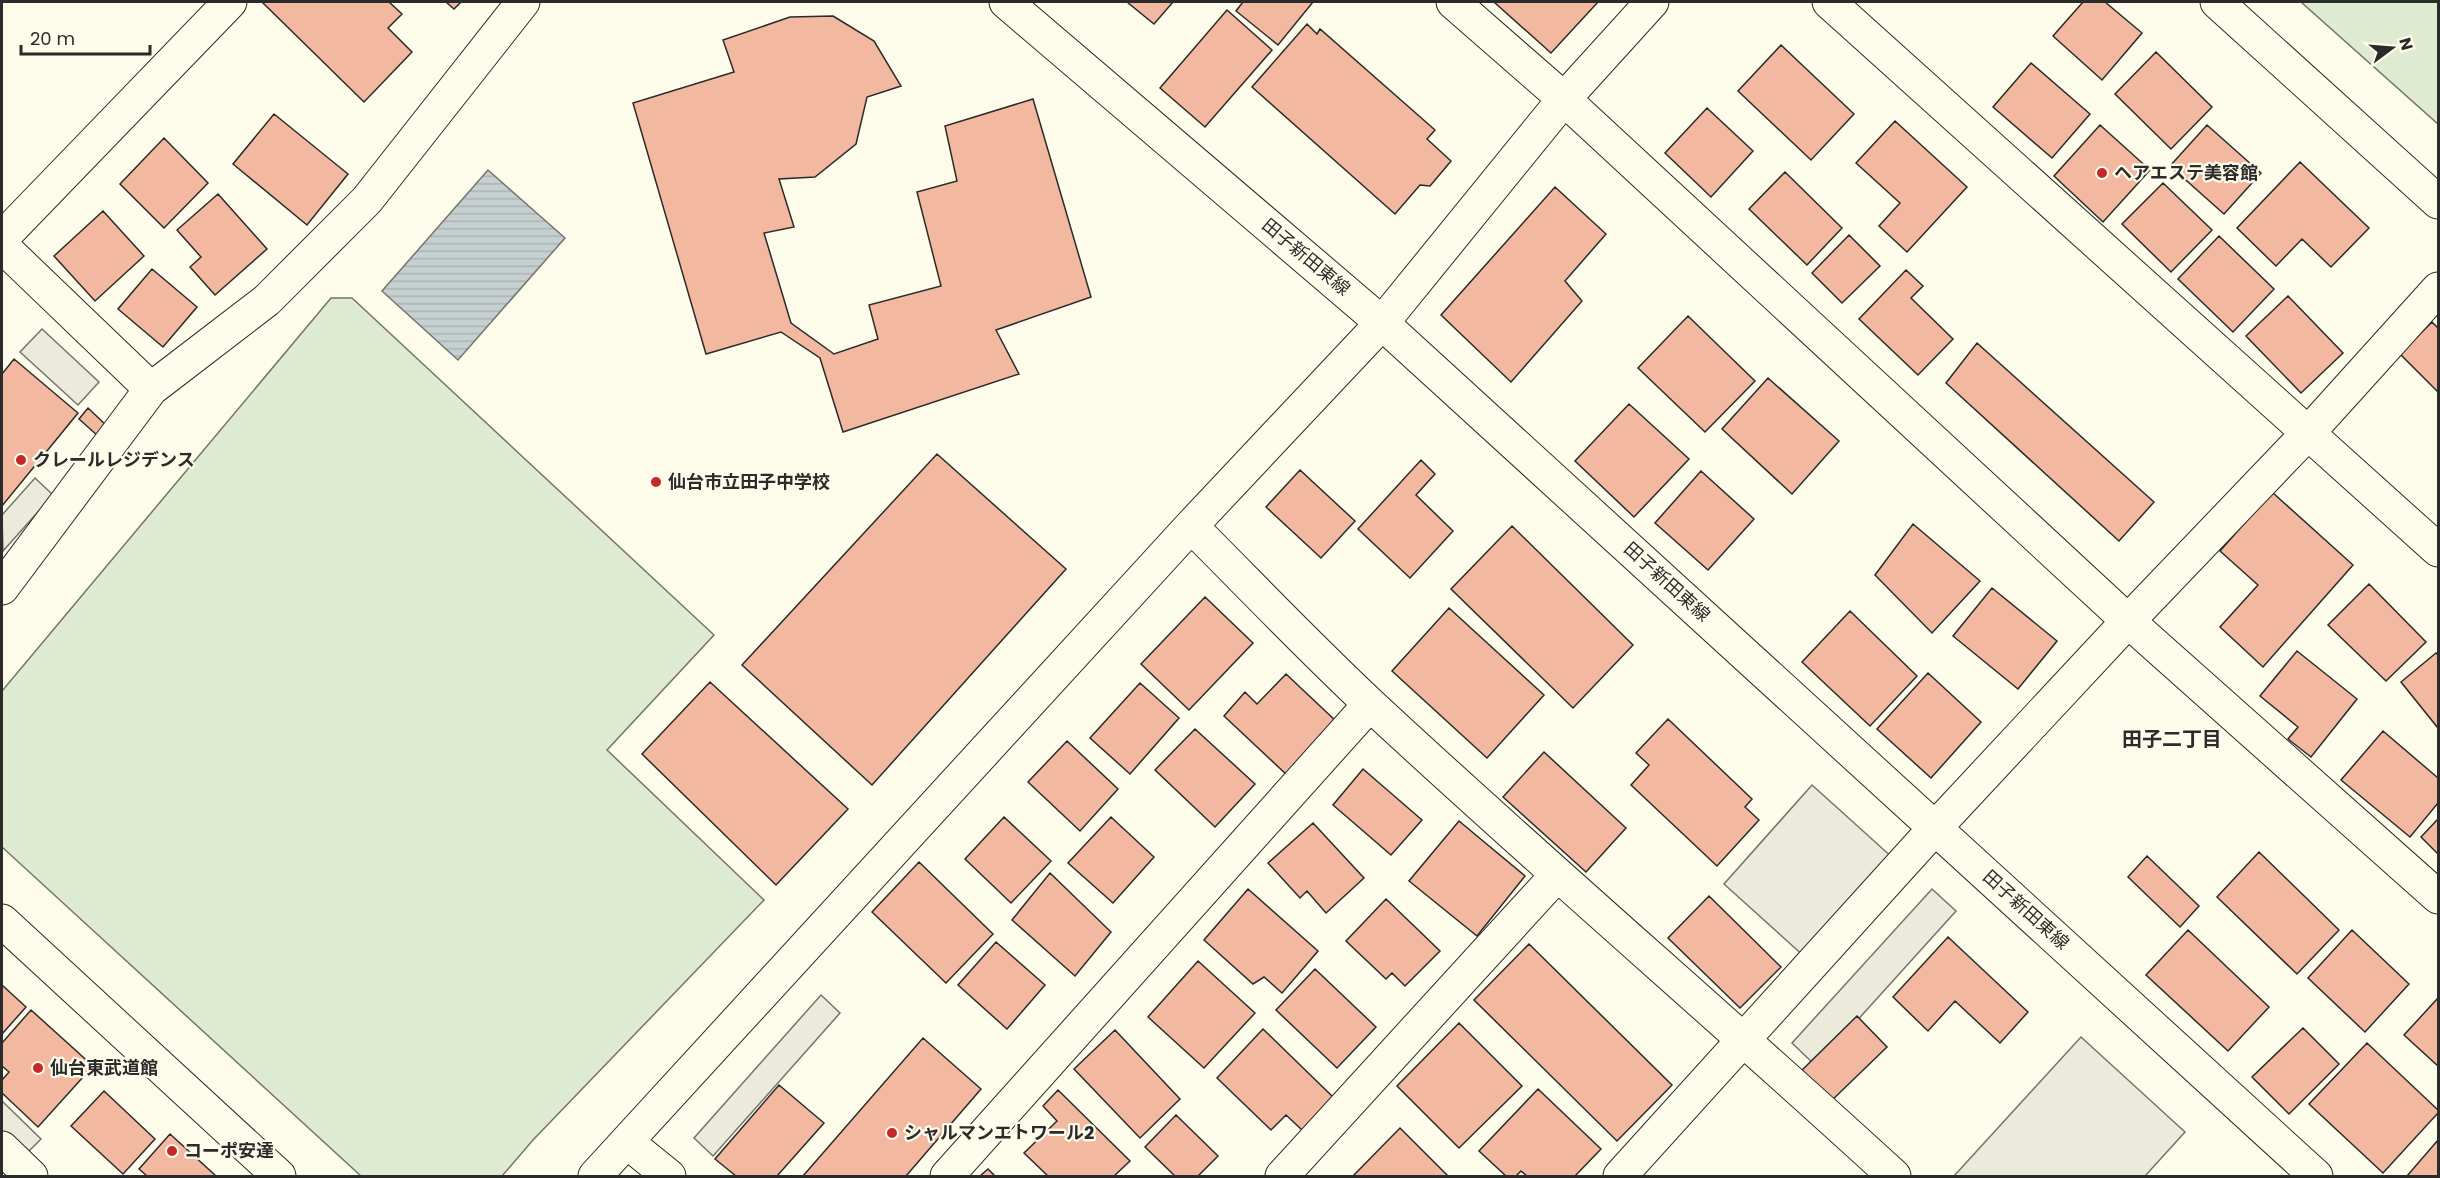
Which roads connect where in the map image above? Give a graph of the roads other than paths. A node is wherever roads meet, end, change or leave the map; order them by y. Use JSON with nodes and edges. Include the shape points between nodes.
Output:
{"nodes":[{"id":1,"x":230,"y":2,"type":"edge"},
{"id":2,"x":523,"y":2,"type":"edge"},
{"id":3,"x":1006,"y":2,"type":"edge"},
{"id":4,"x":1454,"y":2,"type":"edge"},
{"id":5,"x":1652,"y":2,"type":"edge"},
{"id":6,"x":1829,"y":2,"type":"edge"},
{"id":7,"x":2217,"y":2,"type":"edge"},
{"id":8,"x":1564,"y":99,"type":"junction"},
{"id":9,"x":2439,"y":202,"type":"edge"},
{"id":10,"x":2,"y":238,"type":"edge"},
{"id":11,"x":2,"y":246,"type":"edge"},
{"id":12,"x":2439,"y":289,"type":"edge"},
{"id":13,"x":1382,"y":323,"type":"junction"},
{"id":14,"x":151,"y":389,"type":"junction"},
{"id":15,"x":2308,"y":433,"type":"junction"},
{"id":16,"x":1191,"y":526,"type":"junction"},
{"id":17,"x":2439,"y":550,"type":"edge"},
{"id":18,"x":4,"y":581,"type":"edge"},
{"id":19,"x":2127,"y":621,"type":"junction"},
{"id":20,"x":1370,"y":704,"type":"junction"},
{"id":21,"x":1935,"y":828,"type":"junction"},
{"id":22,"x":1557,"y":875,"type":"junction"},
{"id":23,"x":2439,"y":897,"type":"edge"},
{"id":24,"x":2,"y":921,"type":"edge"},
{"id":25,"x":1745,"y":1039,"type":"junction"},
{"id":26,"x":627,"y":1142,"type":"junction"},
{"id":27,"x":2,"y":1148,"type":"edge"},
{"id":28,"x":31,"y":1176,"type":"edge"},
{"id":29,"x":279,"y":1176,"type":"edge"},
{"id":30,"x":595,"y":1176,"type":"edge"},
{"id":31,"x":669,"y":1176,"type":"edge"},
{"id":32,"x":947,"y":1176,"type":"edge"},
{"id":33,"x":1282,"y":1176,"type":"edge"},
{"id":34,"x":1620,"y":1176,"type":"edge"},
{"id":35,"x":1894,"y":1176,"type":"edge"},
{"id":36,"x":2316,"y":1176,"type":"edge"}],
"edges":[{"from":1,"to":10,"type":"street"},
{"from":2,"to":14,"type":"street","via":[[367,200],[267,300]]},
{"from":3,"to":13,"type":"street","name":"田子新田東線"},
{"from":4,"to":8,"type":"street"},
{"from":5,"to":8,"type":"street"},
{"from":6,"to":15,"type":"street"},
{"from":7,"to":9,"type":"street"},
{"from":8,"to":13,"type":"street"},
{"from":8,"to":19,"type":"street"},
{"from":11,"to":14,"type":"street"},
{"from":12,"to":15,"type":"street"},
{"from":13,"to":16,"type":"street"},
{"from":13,"to":21,"type":"street","name":"田子新田東線"},
{"from":14,"to":18,"type":"street"},
{"from":15,"to":17,"type":"street"},
{"from":15,"to":19,"type":"street"},
{"from":16,"to":20,"type":"street"},
{"from":16,"to":26,"type":"street"},
{"from":19,"to":21,"type":"street"},
{"from":19,"to":23,"type":"street"},
{"from":20,"to":22,"type":"street"},
{"from":20,"to":32,"type":"street"},
{"from":21,"to":25,"type":"street"},
{"from":21,"to":36,"type":"street","name":"田子新田東線"},
{"from":22,"to":25,"type":"street"},
{"from":22,"to":33,"type":"street"},
{"from":24,"to":29,"type":"street"},
{"from":25,"to":34,"type":"street"},
{"from":25,"to":35,"type":"street"},
{"from":26,"to":30,"type":"street"},
{"from":26,"to":31,"type":"street"},
{"from":27,"to":28,"type":"street"}]}
